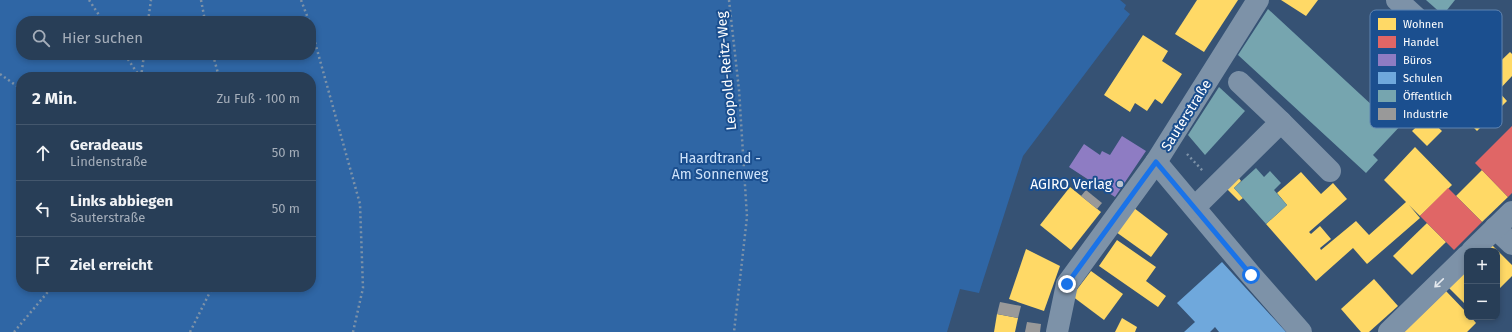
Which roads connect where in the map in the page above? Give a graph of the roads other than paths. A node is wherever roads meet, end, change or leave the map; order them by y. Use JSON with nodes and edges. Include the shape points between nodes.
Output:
{"nodes":[{"id":1,"x":1258,"y":0,"type":"edge"},
{"id":2,"x":1397,"y":0,"type":"edge"},
{"id":3,"x":1408,"y":10,"type":"edge"},
{"id":4,"x":1239,"y":82,"type":"dead end"},
{"id":5,"x":1280,"y":122,"type":"junction"},
{"id":6,"x":1156,"y":162,"type":"junction"},
{"id":7,"x":1330,"y":171,"type":"dead end"},
{"id":8,"x":1195,"y":207,"type":"junction"},
{"id":9,"x":1512,"y":212,"type":"edge"},
{"id":10,"x":1496,"y":228,"type":"junction"},
{"id":11,"x":1512,"y":244,"type":"edge"},
{"id":12,"x":1475,"y":248,"type":"edge"},
{"id":13,"x":1464,"y":259,"type":"edge"},
{"id":14,"x":1057,"y":332,"type":"edge"},
{"id":15,"x":1302,"y":332,"type":"edge"},
{"id":16,"x":1389,"y":332,"type":"edge"}],
"edges":[{"from":1,"to":6,"type":"street","name":"Sauterstraße"},
{"from":2,"to":3,"type":"street"},
{"from":4,"to":5,"type":"street"},
{"from":5,"to":7,"type":"street"},
{"from":5,"to":8,"type":"street"},
{"from":6,"to":8,"type":"street"},
{"from":6,"to":14,"type":"street","name":"Sauterstraße","via":[[1067,284]]},
{"from":8,"to":15,"type":"street"},
{"from":9,"to":10,"type":"street"},
{"from":10,"to":11,"type":"street"},
{"from":10,"to":12,"type":"street"},
{"from":13,"to":16,"type":"street","one_way":true}]}
